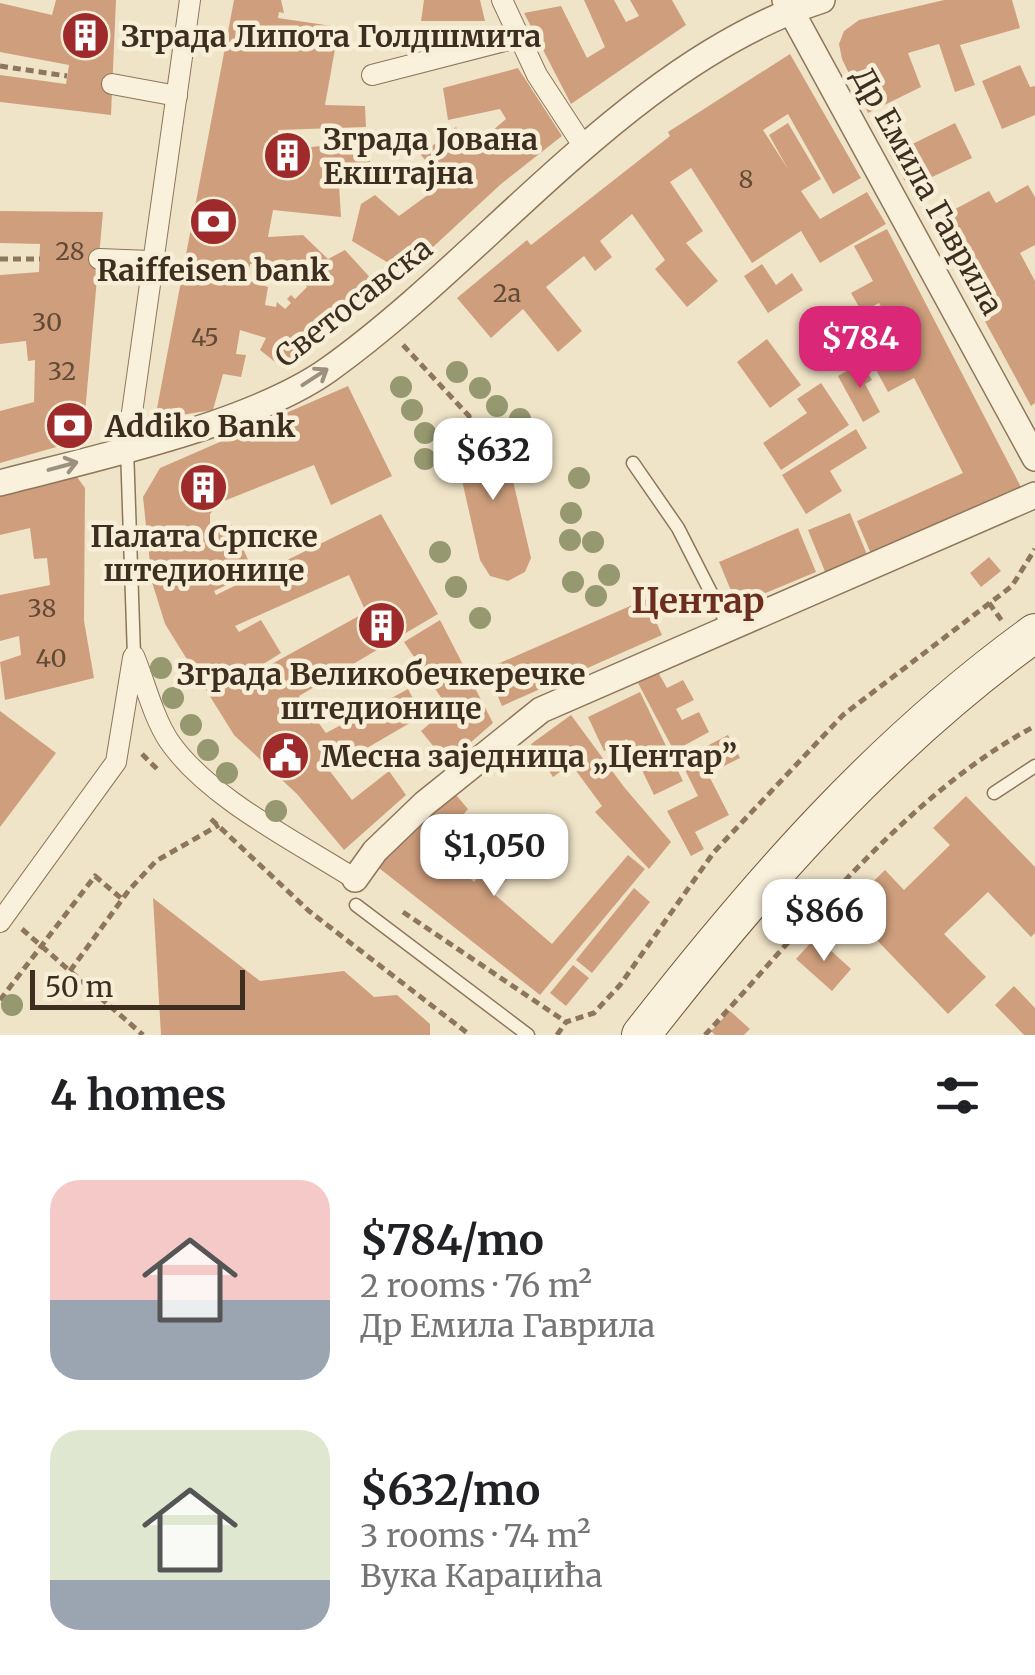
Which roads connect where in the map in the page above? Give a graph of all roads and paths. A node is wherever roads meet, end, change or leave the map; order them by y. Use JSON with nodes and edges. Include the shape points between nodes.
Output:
{"nodes":[{"id":1,"x":190,"y":0,"type":"edge"},
{"id":2,"x":502,"y":0,"type":"edge"},
{"id":3,"x":822,"y":0,"type":"edge"},
{"id":4,"x":788,"y":5,"type":"edge"},
{"id":5,"x":516,"y":38,"type":"junction"},
{"id":6,"x":0,"y":66,"type":"edge"},
{"id":7,"x":372,"y":75,"type":"dead end"},
{"id":8,"x":68,"y":76,"type":"dead end"},
{"id":9,"x":112,"y":84,"type":"dead end"},
{"id":10,"x":177,"y":96,"type":"junction"},
{"id":11,"x":584,"y":147,"type":"junction"},
{"id":12,"x":0,"y":259,"type":"edge"},
{"id":13,"x":40,"y":259,"type":"dead end"},
{"id":14,"x":100,"y":259,"type":"dead end"},
{"id":15,"x":150,"y":261,"type":"junction"},
{"id":16,"x":384,"y":325,"type":"junction"},
{"id":17,"x":474,"y":431,"type":"dead end"},
{"id":18,"x":1032,"y":442,"type":"edge"},
{"id":19,"x":126,"y":448,"type":"junction"},
{"id":20,"x":634,"y":463,"type":"dead end"},
{"id":21,"x":0,"y":483,"type":"edge"},
{"id":22,"x":1035,"y":495,"type":"edge"},
{"id":23,"x":1035,"y":549,"type":"edge"},
{"id":24,"x":728,"y":626,"type":"junction"},
{"id":25,"x":1035,"y":633,"type":"edge"},
{"id":26,"x":134,"y":656,"type":"junction"},
{"id":27,"x":1035,"y":726,"type":"edge"},
{"id":28,"x":120,"y":734,"type":"junction"},
{"id":29,"x":1035,"y":766,"type":"edge"},
{"id":30,"x":173,"y":784,"type":"dead end"},
{"id":31,"x":994,"y":793,"type":"dead end"},
{"id":32,"x":238,"y":804,"type":"junction"},
{"id":33,"x":208,"y":816,"type":"dead end"},
{"id":34,"x":218,"y":826,"type":"junction"},
{"id":35,"x":355,"y":879,"type":"junction"},
{"id":36,"x":122,"y":899,"type":"junction"},
{"id":37,"x":356,"y":906,"type":"dead end"},
{"id":38,"x":3,"y":918,"type":"edge"},
{"id":39,"x":70,"y":971,"type":"junction"},
{"id":40,"x":0,"y":1000,"type":"edge"},
{"id":41,"x":566,"y":1022,"type":"junction"},
{"id":42,"x":143,"y":1035,"type":"edge"},
{"id":43,"x":470,"y":1035,"type":"edge"},
{"id":44,"x":528,"y":1035,"type":"edge"},
{"id":45,"x":557,"y":1035,"type":"edge"},
{"id":46,"x":640,"y":1035,"type":"edge"},
{"id":47,"x":705,"y":1035,"type":"edge"}],
"edges":[{"from":1,"to":10,"type":"street"},
{"from":2,"to":5,"type":"street"},
{"from":3,"to":4,"type":"street","name":"Светосавска"},
{"from":4,"to":11,"type":"street","name":"Светосавска"},
{"from":4,"to":18,"type":"street","name":"Др Емила Гаврила"},
{"from":5,"to":7,"type":"street"},
{"from":5,"to":11,"type":"street"},
{"from":6,"to":8,"type":"path"},
{"from":9,"to":10,"type":"street"},
{"from":10,"to":15,"type":"street"},
{"from":11,"to":16,"type":"street","name":"Светосавска"},
{"from":12,"to":13,"type":"path"},
{"from":14,"to":15,"type":"street"},
{"from":15,"to":19,"type":"street"},
{"from":16,"to":17,"type":"path","via":[[469,416]]},
{"from":19,"to":16,"type":"street","name":"Светосавска","one_way":true,"via":[[290,394]]},
{"from":21,"to":19,"type":"street","name":"Светосавска","one_way":true},
{"from":19,"to":26,"type":"lane"},
{"from":20,"to":24,"type":"lane","via":[[678,528]]},
{"from":22,"to":24,"type":"street"},
{"from":23,"to":41,"type":"path","via":[[1012,586],[843,715],[714,852],[620,985],[594,1013]]},
{"from":24,"to":35,"type":"street","via":[[542,710],[424,804]]},
{"from":25,"to":46,"type":"main road","via":[[936,710],[808,831]]},
{"from":26,"to":28,"type":"street"},
{"from":26,"to":32,"type":"street","via":[[168,740]]},
{"from":27,"to":47,"type":"path","via":[[1002,743],[872,850]]},
{"from":28,"to":30,"type":"path"},
{"from":28,"to":38,"type":"street","via":[[116,762]]},
{"from":29,"to":31,"type":"lane"},
{"from":32,"to":34,"type":"path"},
{"from":32,"to":35,"type":"street"},
{"from":33,"to":34,"type":"path"},
{"from":34,"to":36,"type":"path","via":[[156,861]]},
{"from":34,"to":43,"type":"path","via":[[309,911]]},
{"from":35,"to":41,"type":"path"},
{"from":36,"to":39,"type":"path"},
{"from":36,"to":40,"type":"path","via":[[95,876]]},
{"from":37,"to":44,"type":"lane"},
{"from":38,"to":39,"type":"path"},
{"from":39,"to":42,"type":"path"},
{"from":41,"to":45,"type":"path"}]}
